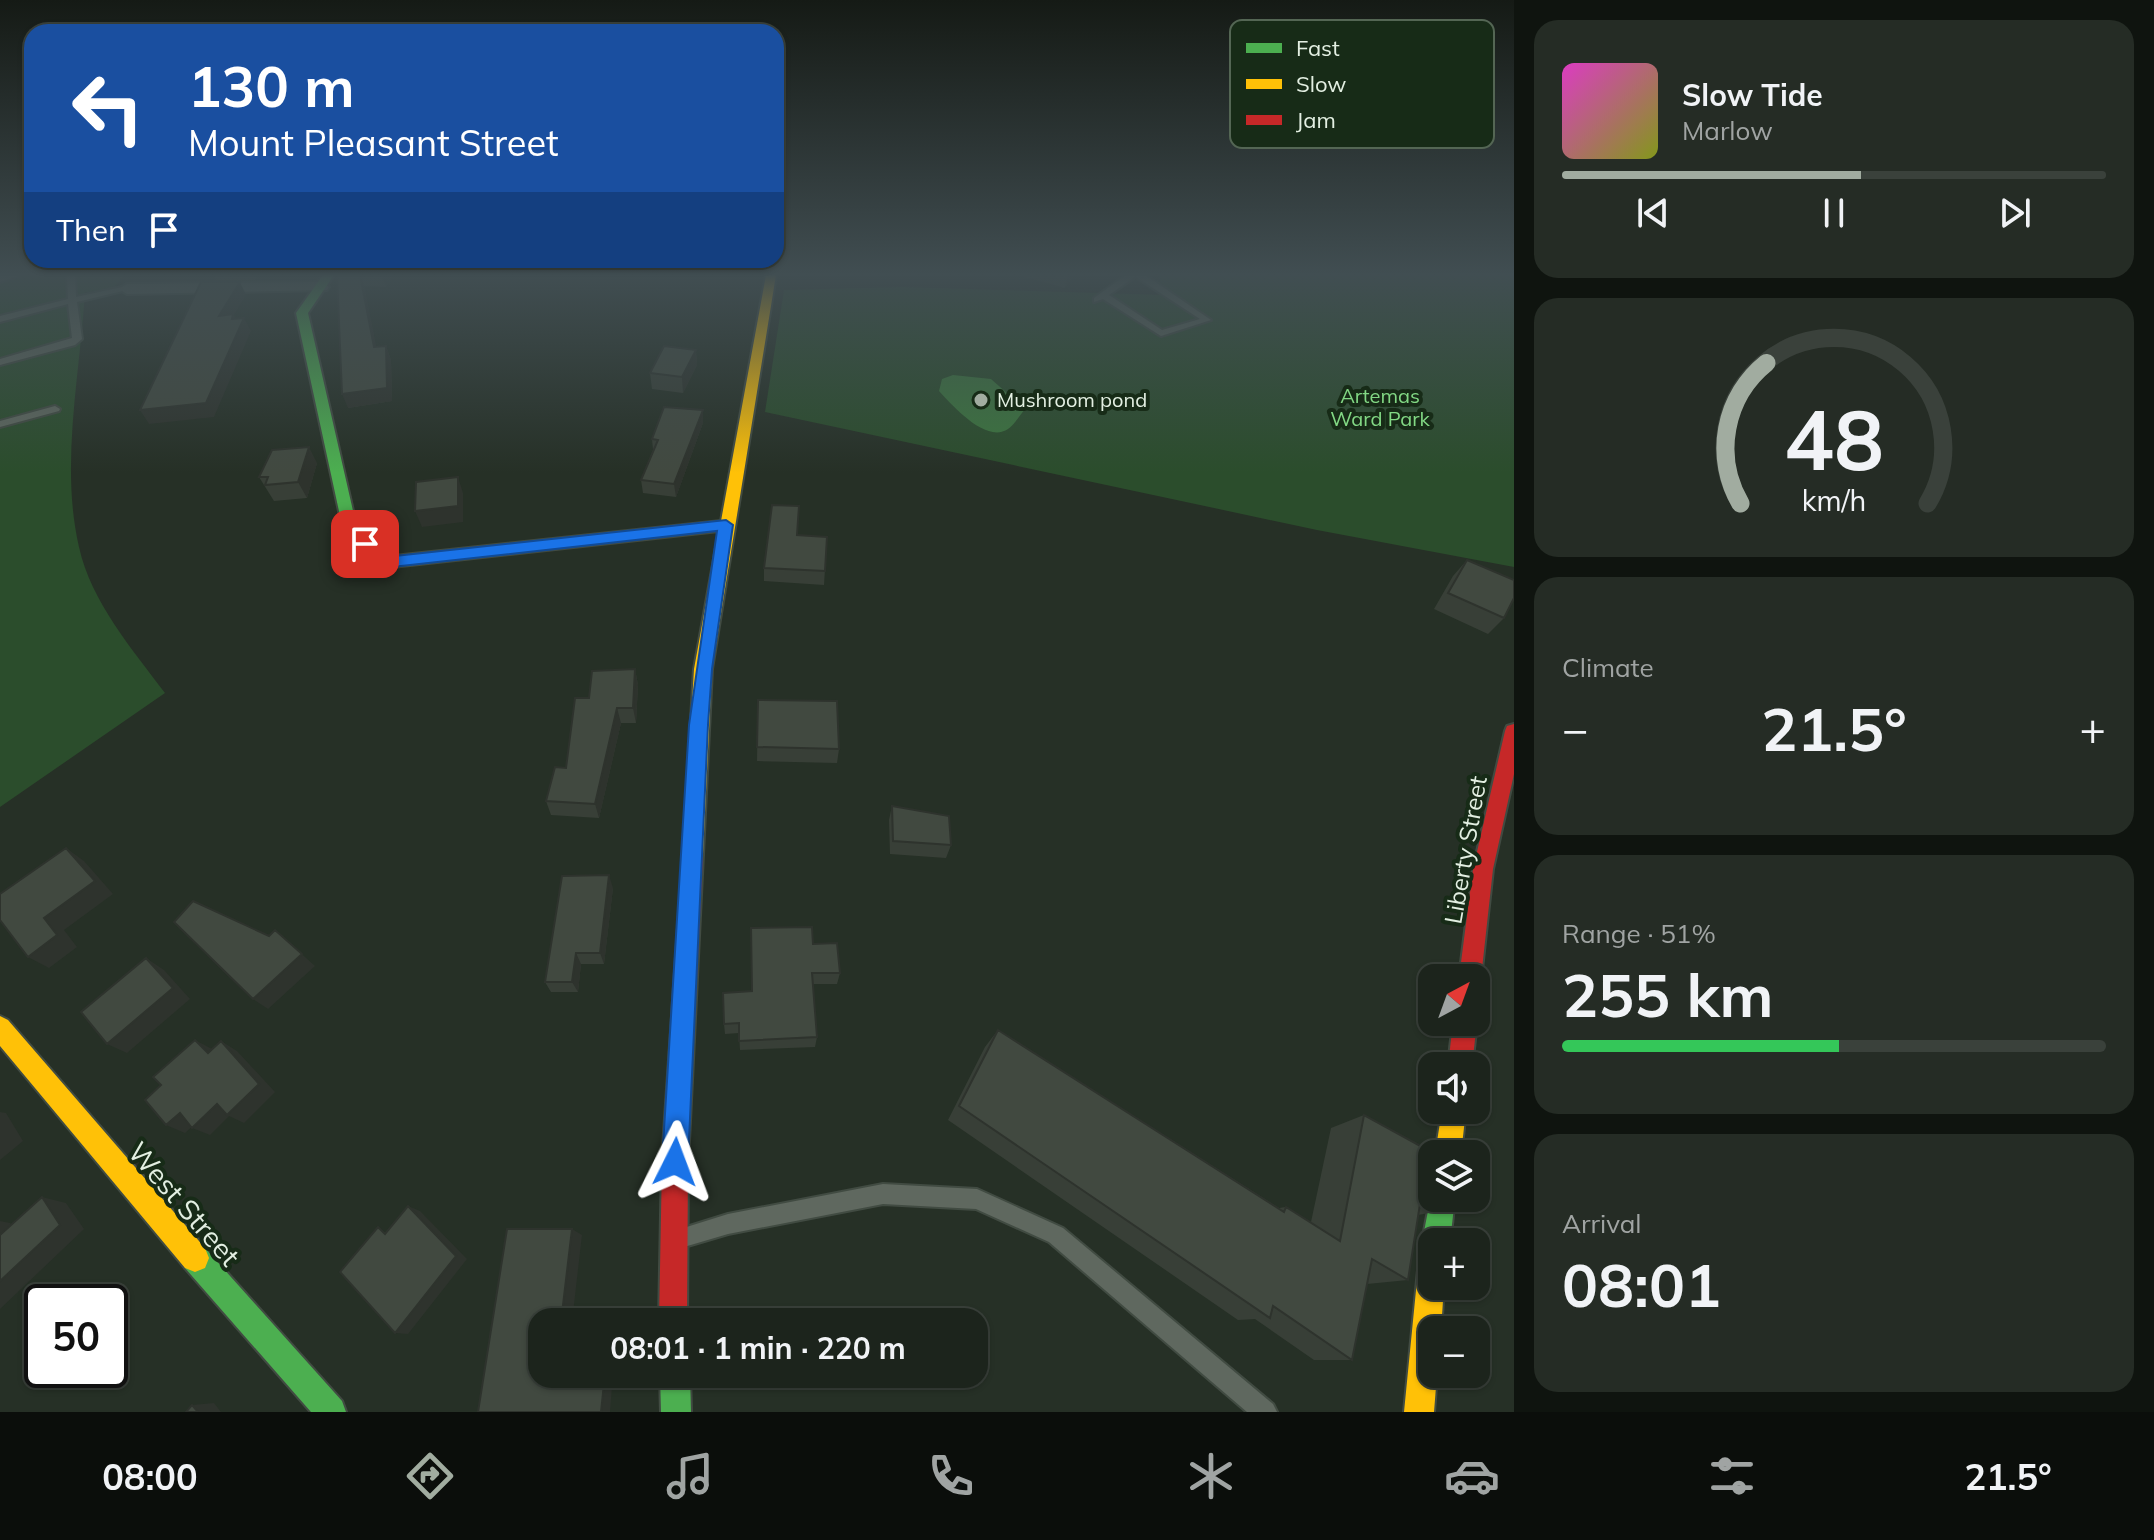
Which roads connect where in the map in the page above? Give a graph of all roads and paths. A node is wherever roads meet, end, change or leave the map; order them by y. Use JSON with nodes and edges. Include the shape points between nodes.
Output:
{"nodes":[{"id":1,"x":75,"y":341,"type":"edge"},
{"id":2,"x":308,"y":341,"type":"edge"},
{"id":3,"x":759,"y":341,"type":"edge"},
{"id":4,"x":0,"y":362,"type":"edge"},
{"id":5,"x":55,"y":409,"type":"dead end"},
{"id":6,"x":0,"y":424,"type":"edge"},
{"id":7,"x":726,"y":525,"type":"junction"},
{"id":8,"x":1514,"y":731,"type":"edge"},
{"id":9,"x":1472,"y":964,"type":"edge"},
{"id":10,"x":0,"y":1028,"type":"edge"},
{"id":11,"x":673,"y":1241,"type":"junction"},
{"id":12,"x":1429,"y":1300,"type":"edge"},
{"id":13,"x":673,"y":1308,"type":"edge"},
{"id":14,"x":675,"y":1388,"type":"edge"},
{"id":15,"x":331,"y":1412,"type":"edge"},
{"id":16,"x":676,"y":1412,"type":"edge"},
{"id":17,"x":1265,"y":1412,"type":"edge"},
{"id":18,"x":1419,"y":1412,"type":"edge"}],
"edges":[{"from":1,"to":4,"type":"lane"},
{"from":2,"to":7,"type":"street","via":[[349,525],[392,562]]},
{"from":3,"to":7,"type":"street"},
{"from":5,"to":6,"type":"lane"},
{"from":7,"to":11,"type":"street","via":[[703,669],[696,753]]},
{"from":8,"to":9,"type":"street","name":"Liberty Street","via":[[1483,869]]},
{"from":10,"to":15,"type":"street","name":"West Street","via":[[119,1173]]},
{"from":11,"to":13,"type":"street"},
{"from":11,"to":17,"type":"lane","via":[[728,1224],[883,1194],[977,1199],[1056,1235]]},
{"from":12,"to":18,"type":"street"},
{"from":14,"to":16,"type":"street"}]}
